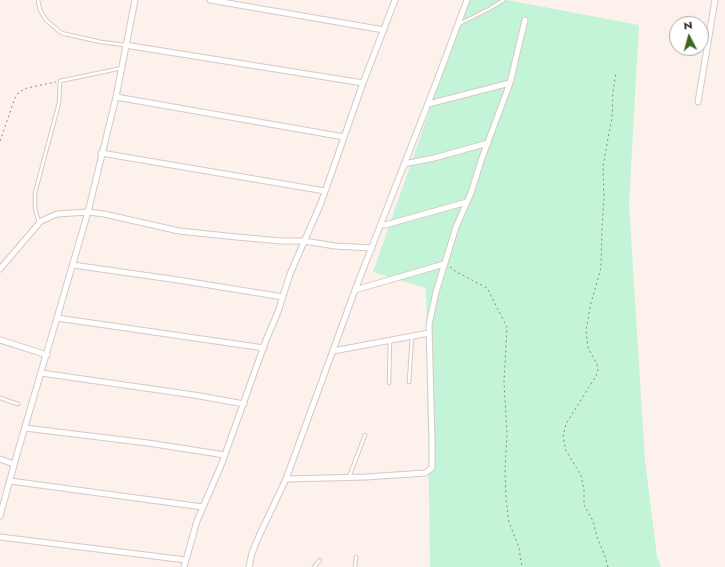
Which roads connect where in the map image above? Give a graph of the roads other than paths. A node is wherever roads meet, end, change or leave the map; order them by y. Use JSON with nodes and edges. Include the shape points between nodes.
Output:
{"nodes":[{"id":1,"x":38,"y":0,"type":"edge"},
{"id":2,"x":135,"y":0,"type":"edge"},
{"id":3,"x":210,"y":0,"type":"edge"},
{"id":4,"x":395,"y":0,"type":"edge"},
{"id":5,"x":467,"y":0,"type":"edge"},
{"id":6,"x":504,"y":0,"type":"edge"},
{"id":7,"x":715,"y":0,"type":"edge"},
{"id":8,"x":525,"y":20,"type":"dead end"},
{"id":9,"x":458,"y":25,"type":"junction"},
{"id":10,"x":384,"y":30,"type":"junction"},
{"id":11,"x":125,"y":45,"type":"junction"},
{"id":12,"x":122,"y":68,"type":"junction"},
{"id":13,"x":363,"y":83,"type":"junction"},
{"id":14,"x":510,"y":83,"type":"junction"},
{"id":15,"x":116,"y":97,"type":"junction"},
{"id":16,"x":698,"y":102,"type":"dead end"},
{"id":17,"x":428,"y":104,"type":"junction"},
{"id":18,"x":344,"y":137,"type":"junction"},
{"id":19,"x":488,"y":143,"type":"junction"},
{"id":20,"x":101,"y":154,"type":"junction"},
{"id":21,"x":404,"y":164,"type":"junction"},
{"id":22,"x":325,"y":191,"type":"junction"},
{"id":23,"x":467,"y":202,"type":"junction"},
{"id":24,"x":88,"y":212,"type":"junction"},
{"id":25,"x":39,"y":223,"type":"junction"},
{"id":26,"x":381,"y":225,"type":"junction"},
{"id":27,"x":304,"y":241,"type":"junction"},
{"id":28,"x":372,"y":248,"type":"junction"},
{"id":29,"x":444,"y":264,"type":"junction"},
{"id":30,"x":72,"y":265,"type":"junction"},
{"id":31,"x":0,"y":269,"type":"edge"},
{"id":32,"x":355,"y":290,"type":"junction"},
{"id":33,"x":283,"y":297,"type":"junction"},
{"id":34,"x":57,"y":318,"type":"junction"},
{"id":35,"x":429,"y":333,"type":"junction"},
{"id":36,"x":412,"y":336,"type":"junction"},
{"id":37,"x":0,"y":340,"type":"edge"},
{"id":38,"x":390,"y":340,"type":"junction"},
{"id":39,"x":264,"y":348,"type":"junction"},
{"id":40,"x":333,"y":351,"type":"junction"},
{"id":41,"x":47,"y":355,"type":"junction"},
{"id":42,"x":41,"y":373,"type":"junction"},
{"id":43,"x":409,"y":382,"type":"dead end"},
{"id":44,"x":389,"y":383,"type":"dead end"},
{"id":45,"x":0,"y":398,"type":"edge"},
{"id":46,"x":18,"y":404,"type":"dead end"},
{"id":47,"x":244,"y":404,"type":"junction"},
{"id":48,"x":25,"y":428,"type":"junction"},
{"id":49,"x":365,"y":435,"type":"dead end"},
{"id":50,"x":225,"y":455,"type":"junction"},
{"id":51,"x":0,"y":459,"type":"edge"},
{"id":52,"x":14,"y":464,"type":"junction"},
{"id":53,"x":349,"y":477,"type":"junction"},
{"id":54,"x":286,"y":479,"type":"junction"},
{"id":55,"x":10,"y":481,"type":"junction"},
{"id":56,"x":203,"y":507,"type":"junction"},
{"id":57,"x":0,"y":516,"type":"edge"},
{"id":58,"x":0,"y":537,"type":"edge"},
{"id":59,"x":356,"y":557,"type":"dead end"},
{"id":60,"x":186,"y":560,"type":"junction"},
{"id":61,"x":320,"y":560,"type":"dead end"},
{"id":62,"x":184,"y":567,"type":"edge"},
{"id":63,"x":249,"y":567,"type":"edge"},
{"id":64,"x":314,"y":567,"type":"edge"},
{"id":65,"x":355,"y":567,"type":"edge"}],
"edges":[{"from":1,"to":11,"type":"lane","via":[[46,20],[60,32]]},
{"from":2,"to":11,"type":"street"},
{"from":3,"to":10,"type":"street"},
{"from":4,"to":10,"type":"street"},
{"from":5,"to":9,"type":"street"},
{"from":6,"to":9,"type":"lane"},
{"from":7,"to":16,"type":"street"},
{"from":8,"to":14,"type":"street"},
{"from":9,"to":17,"type":"street"},
{"from":10,"to":13,"type":"street"},
{"from":11,"to":12,"type":"street"},
{"from":11,"to":13,"type":"street"},
{"from":12,"to":15,"type":"street"},
{"from":12,"to":25,"type":"lane","via":[[60,81],[59,103],[35,193]]},
{"from":13,"to":18,"type":"street"},
{"from":14,"to":17,"type":"street"},
{"from":14,"to":19,"type":"street"},
{"from":15,"to":18,"type":"street"},
{"from":15,"to":20,"type":"street"},
{"from":17,"to":21,"type":"street"},
{"from":18,"to":22,"type":"street"},
{"from":19,"to":21,"type":"street"},
{"from":19,"to":23,"type":"street"},
{"from":20,"to":22,"type":"street"},
{"from":20,"to":24,"type":"street"},
{"from":21,"to":26,"type":"street"},
{"from":22,"to":27,"type":"street"},
{"from":23,"to":26,"type":"street"},
{"from":23,"to":29,"type":"street"},
{"from":24,"to":25,"type":"street","via":[[57,214]]},
{"from":24,"to":27,"type":"street","via":[[179,231]]},
{"from":24,"to":30,"type":"street"},
{"from":25,"to":31,"type":"street"},
{"from":26,"to":28,"type":"street"},
{"from":27,"to":28,"type":"street"},
{"from":27,"to":33,"type":"street"},
{"from":28,"to":32,"type":"street"},
{"from":29,"to":32,"type":"street"},
{"from":29,"to":35,"type":"street"},
{"from":30,"to":33,"type":"street"},
{"from":30,"to":34,"type":"street"},
{"from":32,"to":40,"type":"street"},
{"from":33,"to":39,"type":"street"},
{"from":34,"to":39,"type":"street"},
{"from":34,"to":41,"type":"street"},
{"from":35,"to":36,"type":"street"},
{"from":35,"to":53,"type":"street","via":[[432,468],[425,473]]},
{"from":36,"to":38,"type":"street"},
{"from":36,"to":43,"type":"lane"},
{"from":37,"to":41,"type":"street"},
{"from":38,"to":40,"type":"street"},
{"from":38,"to":44,"type":"lane"},
{"from":39,"to":47,"type":"street"},
{"from":40,"to":54,"type":"street"},
{"from":41,"to":42,"type":"street"},
{"from":42,"to":47,"type":"street"},
{"from":42,"to":48,"type":"street"},
{"from":45,"to":46,"type":"lane"},
{"from":47,"to":50,"type":"street"},
{"from":48,"to":50,"type":"street","via":[[129,440]]},
{"from":48,"to":52,"type":"street"},
{"from":49,"to":53,"type":"lane"},
{"from":50,"to":56,"type":"street"},
{"from":51,"to":52,"type":"street"},
{"from":52,"to":55,"type":"street"},
{"from":53,"to":54,"type":"street"},
{"from":54,"to":63,"type":"street","via":[[259,536]]},
{"from":55,"to":56,"type":"street"},
{"from":55,"to":57,"type":"street"},
{"from":56,"to":60,"type":"street"},
{"from":58,"to":60,"type":"street"},
{"from":59,"to":65,"type":"lane"},
{"from":60,"to":62,"type":"street"},
{"from":61,"to":64,"type":"lane"}]}
